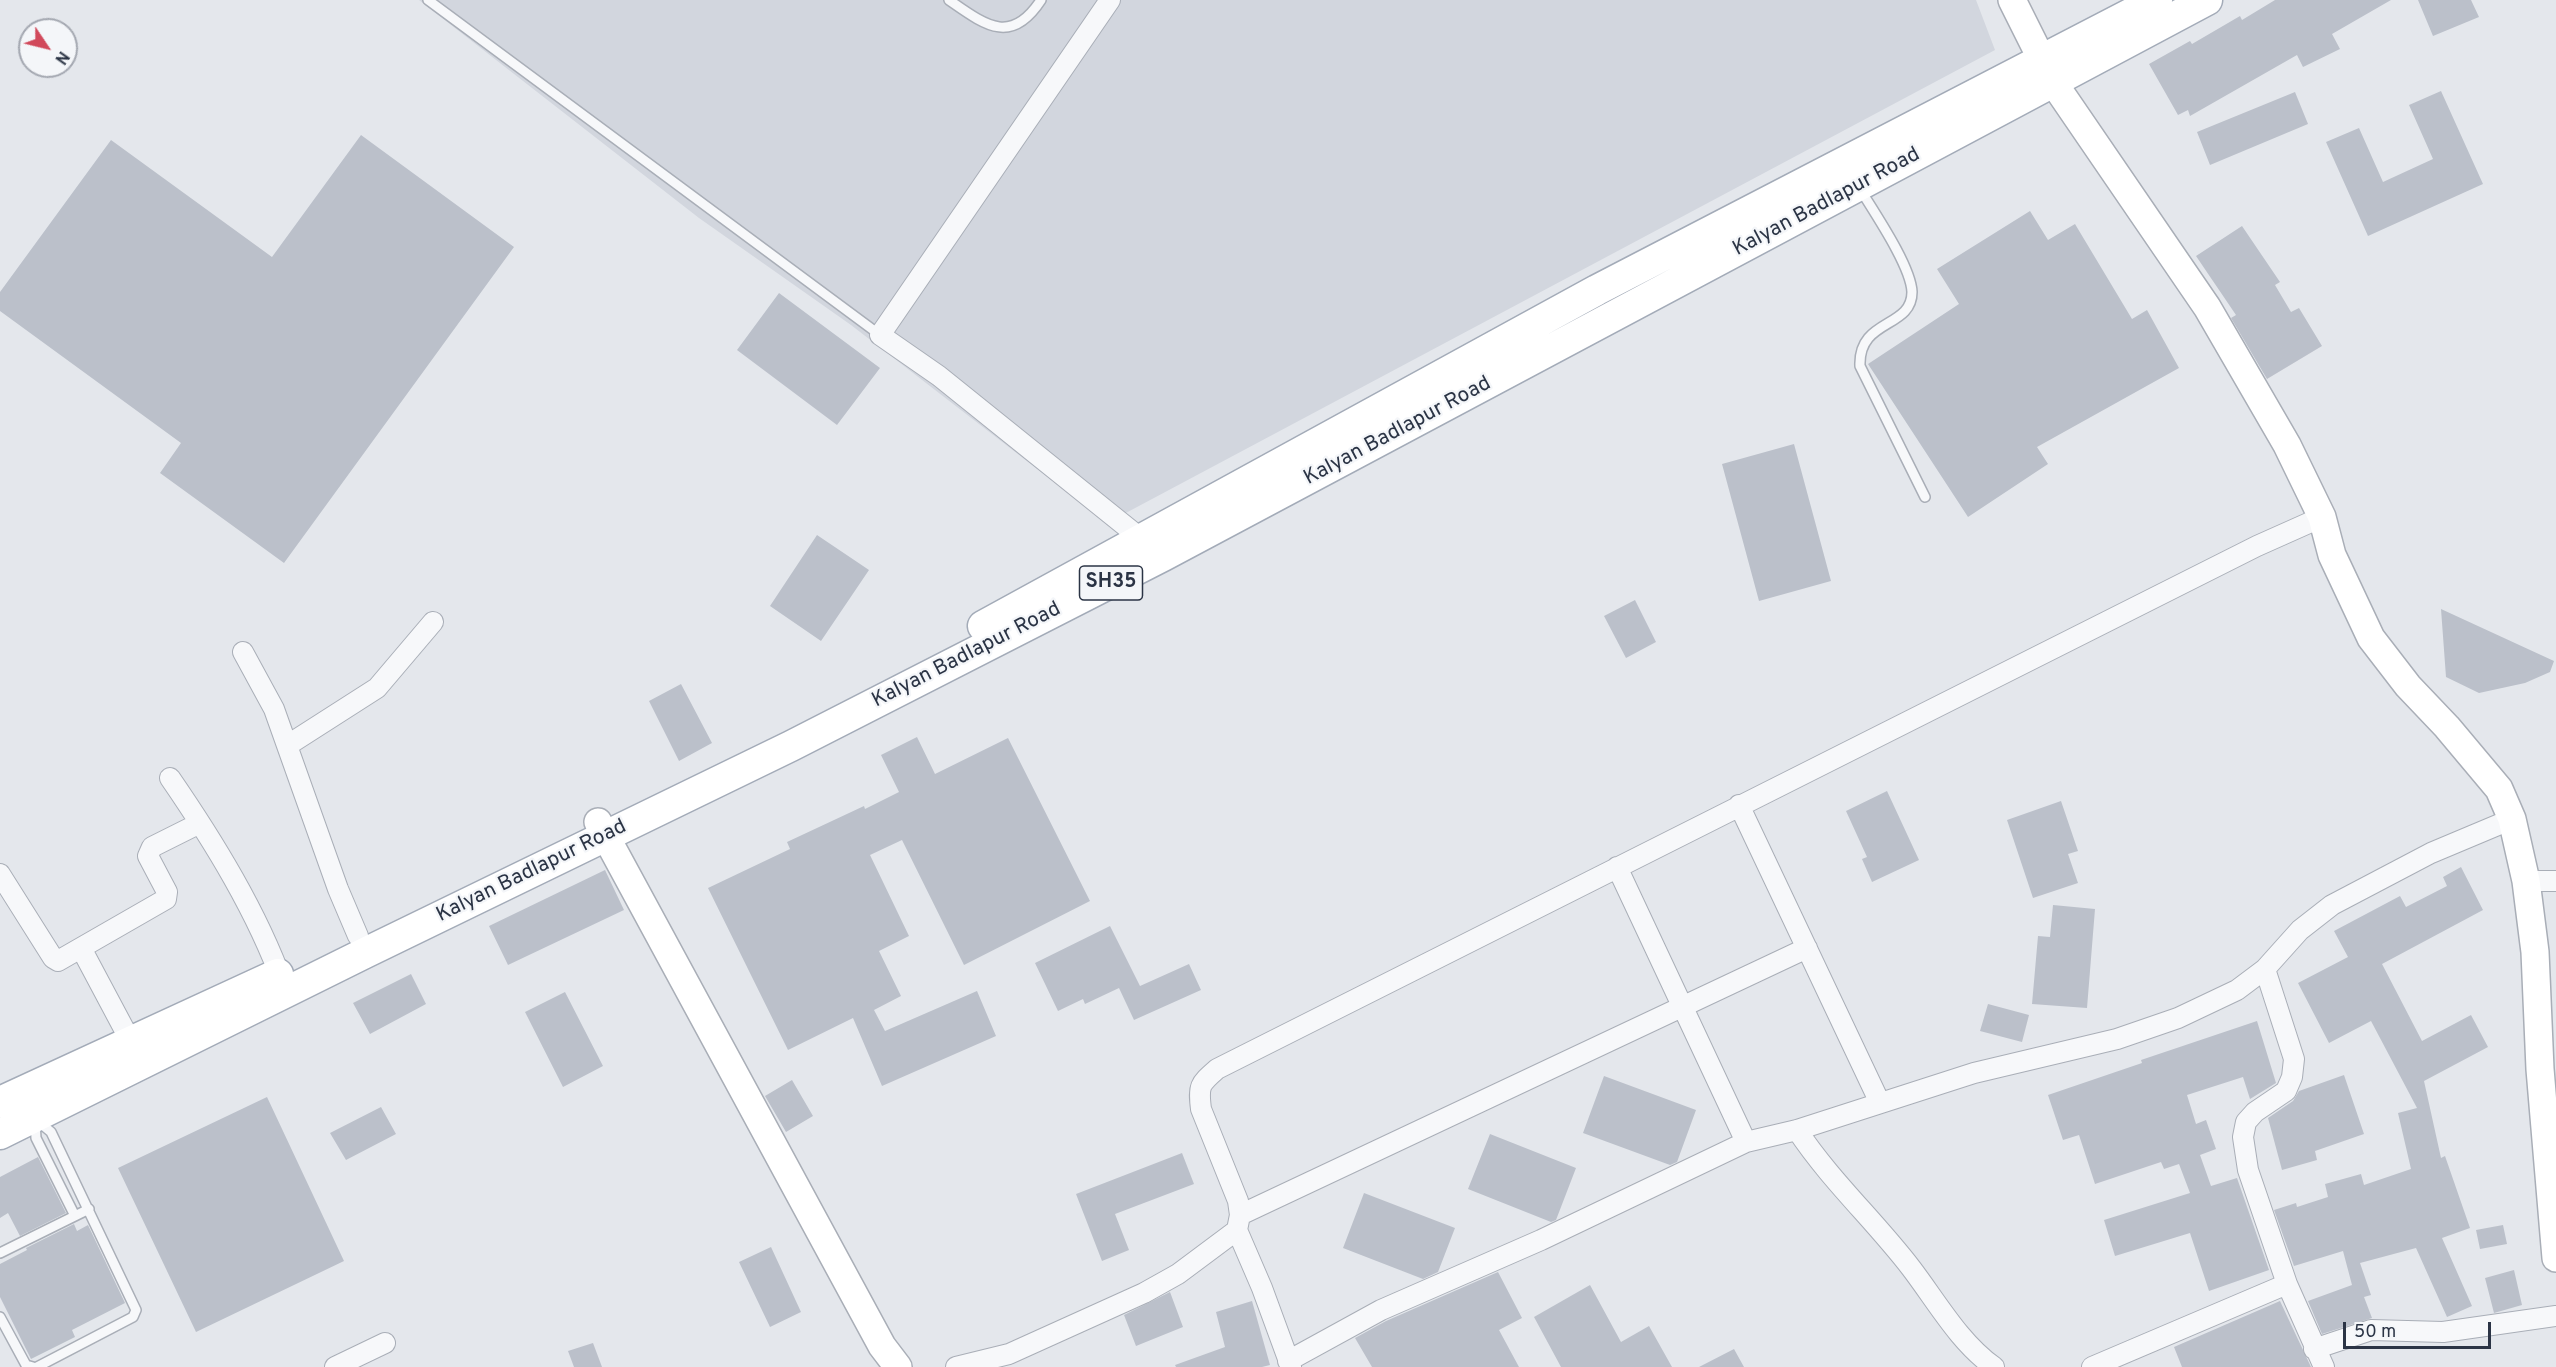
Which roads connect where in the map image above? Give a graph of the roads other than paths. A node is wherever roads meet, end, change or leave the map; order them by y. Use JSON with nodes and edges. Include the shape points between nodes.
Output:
{"nodes":[{"id":1,"x":428,"y":0,"type":"edge"},
{"id":2,"x":949,"y":0,"type":"edge"},
{"id":3,"x":1041,"y":0,"type":"edge"},
{"id":4,"x":1110,"y":0,"type":"edge"},
{"id":5,"x":2012,"y":0,"type":"edge"},
{"id":6,"x":2157,"y":0,"type":"edge"},
{"id":7,"x":2207,"y":0,"type":"edge"},
{"id":8,"x":2048,"y":71,"type":"junction"},
{"id":9,"x":1859,"y":186,"type":"junction"},
{"id":10,"x":880,"y":334,"type":"junction"},
{"id":11,"x":1925,"y":496,"type":"dead end"},
{"id":12,"x":2322,"y":517,"type":"junction"},
{"id":13,"x":1152,"y":548,"type":"junction"},
{"id":14,"x":433,"y":622,"type":"dead end"},
{"id":15,"x":243,"y":652,"type":"dead end"},
{"id":16,"x":288,"y":745,"type":"junction"},
{"id":17,"x":171,"y":778,"type":"dead end"},
{"id":18,"x":1739,"y":805,"type":"junction"},
{"id":19,"x":2512,"y":819,"type":"junction"},
{"id":20,"x":200,"y":823,"type":"junction"},
{"id":21,"x":602,"y":829,"type":"junction"},
{"id":22,"x":1617,"y":867,"type":"junction"},
{"id":23,"x":0,"y":874,"type":"edge"},
{"id":24,"x":2526,"y":881,"type":"junction"},
{"id":25,"x":2556,"y":881,"type":"edge"},
{"id":26,"x":358,"y":936,"type":"junction"},
{"id":27,"x":81,"y":948,"type":"junction"},
{"id":28,"x":1807,"y":948,"type":"junction"},
{"id":29,"x":2265,"y":969,"type":"junction"},
{"id":30,"x":282,"y":983,"type":"junction"},
{"id":31,"x":1683,"y":1008,"type":"junction"},
{"id":32,"x":131,"y":1042,"type":"junction"},
{"id":33,"x":1880,"y":1103,"type":"junction"},
{"id":34,"x":23,"y":1104,"type":"edge"},
{"id":35,"x":1797,"y":1130,"type":"junction"},
{"id":36,"x":0,"y":1134,"type":"edge"},
{"id":37,"x":1746,"y":1142,"type":"junction"},
{"id":38,"x":89,"y":1209,"type":"junction"},
{"id":39,"x":75,"y":1216,"type":"junction"},
{"id":40,"x":1238,"y":1223,"type":"junction"},
{"id":41,"x":0,"y":1253,"type":"edge"},
{"id":42,"x":2556,"y":1258,"type":"edge"},
{"id":43,"x":2287,"y":1284,"type":"junction"},
{"id":44,"x":2556,"y":1316,"type":"edge"},
{"id":45,"x":0,"y":1317,"type":"edge"},
{"id":46,"x":385,"y":1343,"type":"dead end"},
{"id":47,"x":2314,"y":1349,"type":"junction"},
{"id":48,"x":1289,"y":1364,"type":"edge"},
{"id":49,"x":35,"y":1367,"type":"edge"},
{"id":50,"x":335,"y":1367,"type":"edge"},
{"id":51,"x":898,"y":1367,"type":"edge"},
{"id":52,"x":956,"y":1367,"type":"edge"},
{"id":53,"x":1994,"y":1367,"type":"edge"},
{"id":54,"x":2092,"y":1367,"type":"edge"},
{"id":55,"x":2324,"y":1367,"type":"edge"}],
"edges":[{"from":1,"to":10,"type":"lane"},
{"from":2,"to":3,"type":"lane","via":[[993,28],[1006,28],[1032,14]]},
{"from":4,"to":10,"type":"street"},
{"from":5,"to":8,"type":"street"},
{"from":6,"to":8,"type":"main road","name":"Kalyan Badlapur Road","number":"SH35"},
{"from":7,"to":8,"type":"main road","name":"Kalyan Badlapur Road","number":"SH35"},
{"from":8,"to":9,"type":"main road","name":"Kalyan Badlapur Road","number":"SH35"},
{"from":8,"to":12,"type":"street","via":[[2207,307],[2287,445]]},
{"from":8,"to":13,"type":"main road","name":"Kalyan Badlapur Road","number":"SH35","via":[[1895,134],[1597,290]]},
{"from":9,"to":11,"type":"lane","via":[[1908,272],[1912,292],[1902,314],[1868,336],[1862,346],[1860,366]]},
{"from":9,"to":13,"type":"main road","name":"Kalyan Badlapur Road","number":"SH35"},
{"from":10,"to":13,"type":"street","via":[[939,376]]},
{"from":12,"to":18,"type":"street","via":[[2246,551]]},
{"from":12,"to":19,"type":"street","via":[[2332,555],[2371,638],[2499,789]]},
{"from":13,"to":21,"type":"main road","name":"Kalyan Badlapur Road","number":"SH35","via":[[791,746]]},
{"from":14,"to":16,"type":"street","via":[[377,688]]},
{"from":15,"to":16,"type":"street","via":[[274,709]]},
{"from":16,"to":26,"type":"street"},
{"from":17,"to":20,"type":"street"},
{"from":18,"to":22,"type":"street"},
{"from":18,"to":28,"type":"street"},
{"from":19,"to":24,"type":"street"},
{"from":19,"to":29,"type":"street","via":[[2413,862],[2332,905],[2300,930]]},
{"from":20,"to":27,"type":"street","via":[[152,847],[148,856],[167,892],[166,899]]},
{"from":20,"to":30,"type":"street","via":[[265,941]]},
{"from":21,"to":26,"type":"main road","name":"Kalyan Badlapur Road","number":"SH35"},
{"from":21,"to":30,"type":"main road","name":"Kalyan Badlapur Road","number":"SH35"},
{"from":21,"to":51,"type":"street","via":[[882,1346]]},
{"from":22,"to":31,"type":"street"},
{"from":22,"to":40,"type":"street","via":[[1217,1069],[1202,1082],[1201,1109],[1238,1201]]},
{"from":23,"to":27,"type":"street","via":[[52,958],[58,961]]},
{"from":24,"to":25,"type":"street"},
{"from":24,"to":42,"type":"street","via":[[2535,952],[2540,1069]]},
{"from":26,"to":30,"type":"main road","name":"Kalyan Badlapur Road","number":"SH35"},
{"from":27,"to":32,"type":"street"},
{"from":28,"to":31,"type":"street"},
{"from":28,"to":33,"type":"street"},
{"from":29,"to":33,"type":"street","via":[[2237,990],[2178,1018],[2077,1050],[1974,1073]]},
{"from":29,"to":43,"type":"street","via":[[2295,1059],[2286,1091],[2255,1112],[2246,1122],[2243,1137],[2248,1170]]},
{"from":30,"to":32,"type":"main road","name":"Kalyan Badlapur Road","number":"SH35"},
{"from":30,"to":34,"type":"main road","name":"Kalyan Badlapur Road","number":"SH35"},
{"from":31,"to":37,"type":"street"},
{"from":31,"to":40,"type":"street"},
{"from":32,"to":34,"type":"main road","name":"Kalyan Badlapur Road","number":"SH35"},
{"from":33,"to":35,"type":"street"},
{"from":34,"to":36,"type":"main road","name":"Kalyan Badlapur Road","number":"SH35"},
{"from":34,"to":38,"type":"lane","via":[[51,1132]]},
{"from":34,"to":39,"type":"lane"},
{"from":35,"to":37,"type":"street"},
{"from":35,"to":53,"type":"street","via":[[1818,1162],[1911,1268],[1965,1341]]},
{"from":37,"to":48,"type":"street","via":[[1541,1240],[1381,1310]]},
{"from":38,"to":39,"type":"lane"},
{"from":38,"to":49,"type":"lane","via":[[136,1310],[133,1317]]},
{"from":39,"to":41,"type":"lane"},
{"from":40,"to":48,"type":"street"},
{"from":40,"to":52,"type":"street","via":[[1178,1274],[1144,1293],[1009,1354]]},
{"from":43,"to":47,"type":"street"},
{"from":43,"to":54,"type":"street"},
{"from":44,"to":47,"type":"street","via":[[2443,1332],[2371,1330]]},
{"from":45,"to":49,"type":"lane","via":[[26,1365]]},
{"from":46,"to":50,"type":"street"},
{"from":47,"to":55,"type":"street"}]}
